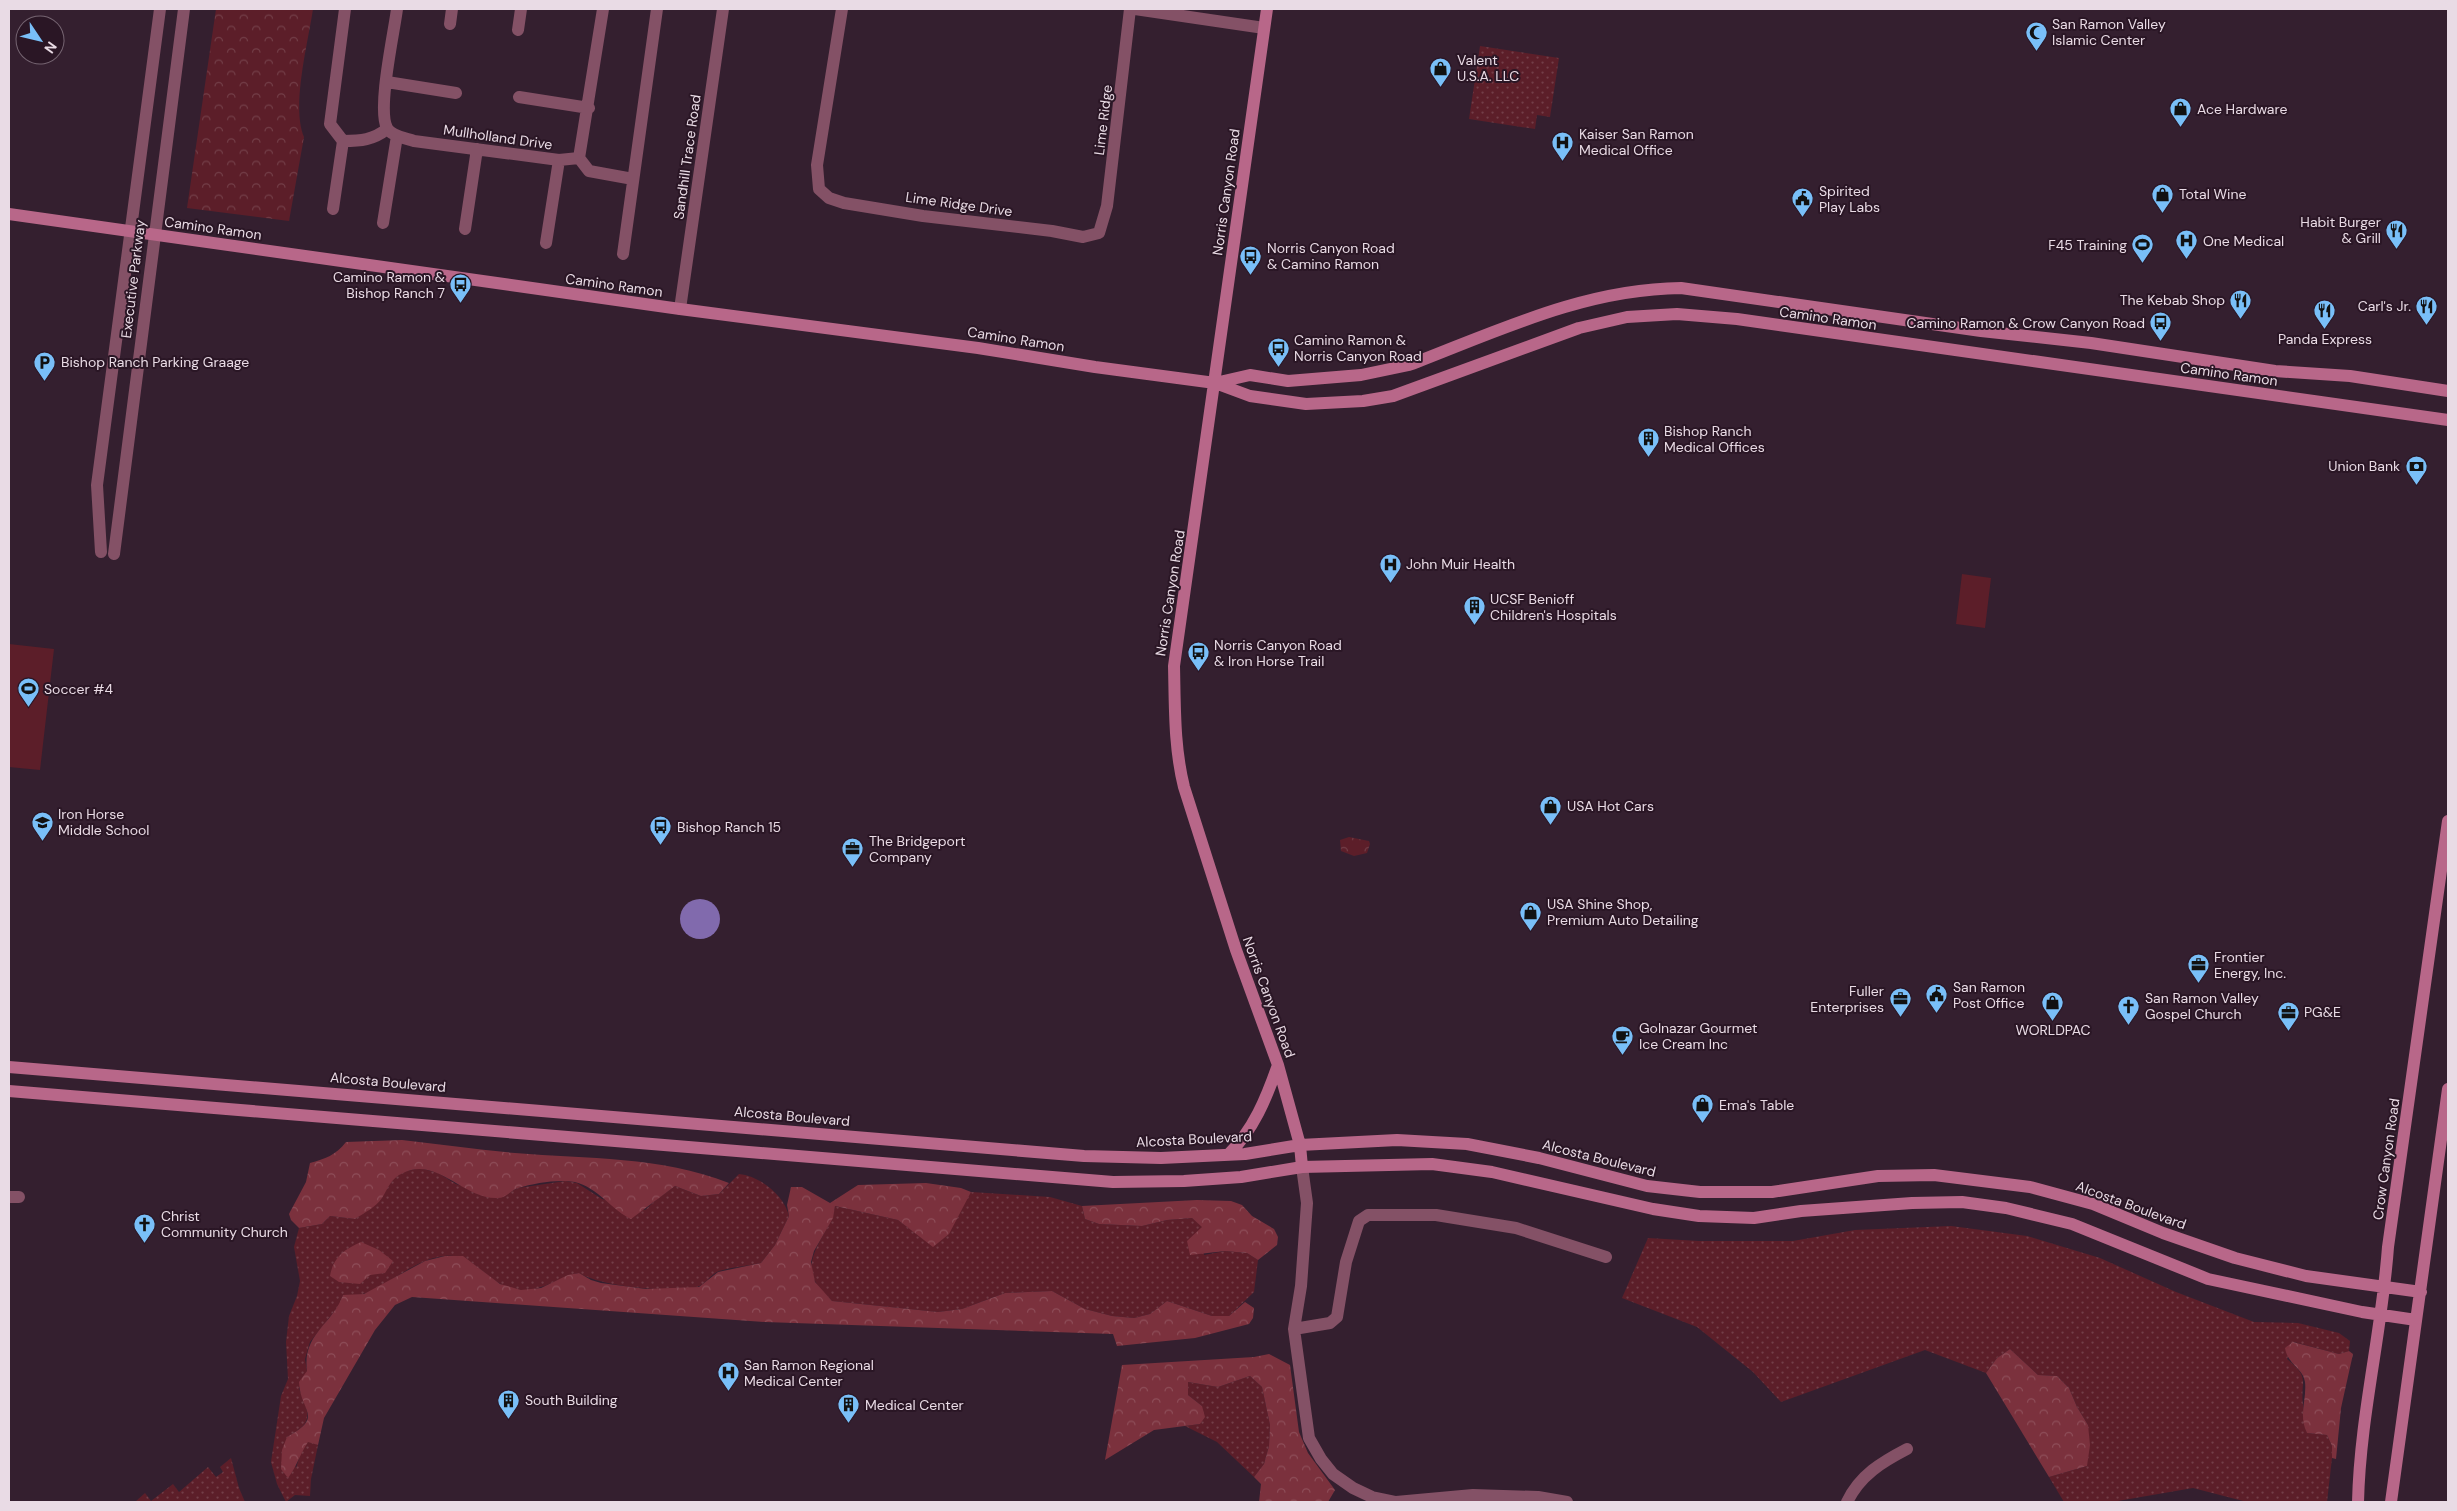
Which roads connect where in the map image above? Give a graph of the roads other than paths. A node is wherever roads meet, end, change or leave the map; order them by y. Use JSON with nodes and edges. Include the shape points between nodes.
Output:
{"nodes":[{"id":1,"x":160,"y":9,"type":"edge"},
{"id":2,"x":184,"y":9,"type":"edge"},
{"id":3,"x":345,"y":9,"type":"edge"},
{"id":4,"x":397,"y":9,"type":"edge"},
{"id":5,"x":452,"y":9,"type":"edge"},
{"id":6,"x":521,"y":9,"type":"edge"},
{"id":7,"x":603,"y":9,"type":"edge"},
{"id":8,"x":657,"y":9,"type":"edge"},
{"id":9,"x":723,"y":9,"type":"edge"},
{"id":10,"x":842,"y":9,"type":"edge"},
{"id":11,"x":1130,"y":9,"type":"edge"},
{"id":12,"x":1135,"y":9,"type":"edge"},
{"id":13,"x":1267,"y":9,"type":"edge"},
{"id":14,"x":450,"y":24,"type":"dead end"},
{"id":15,"x":1264,"y":28,"type":"junction"},
{"id":16,"x":518,"y":30,"type":"dead end"},
{"id":17,"x":387,"y":82,"type":"junction"},
{"id":18,"x":456,"y":92,"type":"dead end"},
{"id":19,"x":519,"y":97,"type":"dead end"},
{"id":20,"x":588,"y":108,"type":"junction"},
{"id":21,"x":392,"y":133,"type":"junction"},
{"id":22,"x":344,"y":141,"type":"junction"},
{"id":23,"x":477,"y":149,"type":"junction"},
{"id":24,"x":579,"y":158,"type":"junction"},
{"id":25,"x":559,"y":160,"type":"junction"},
{"id":26,"x":634,"y":179,"type":"junction"},
{"id":27,"x":333,"y":209,"type":"dead end"},
{"id":28,"x":9,"y":214,"type":"edge"},
{"id":29,"x":383,"y":223,"type":"dead end"},
{"id":30,"x":465,"y":230,"type":"dead end"},
{"id":31,"x":130,"y":232,"type":"junction"},
{"id":32,"x":1098,"y":233,"type":"joint"},
{"id":33,"x":153,"y":234,"type":"junction"},
{"id":34,"x":546,"y":243,"type":"dead end"},
{"id":35,"x":623,"y":254,"type":"dead end"},
{"id":36,"x":680,"y":309,"type":"junction"},
{"id":37,"x":1215,"y":383,"type":"junction"},
{"id":38,"x":2448,"y":391,"type":"edge"},
{"id":39,"x":2448,"y":420,"type":"edge"},
{"id":40,"x":2448,"y":821,"type":"edge"},
{"id":41,"x":1278,"y":1065,"type":"junction"},
{"id":42,"x":9,"y":1067,"type":"edge"},
{"id":43,"x":2448,"y":1089,"type":"edge"},
{"id":44,"x":9,"y":1092,"type":"edge"},
{"id":45,"x":1300,"y":1145,"type":"junction"},
{"id":46,"x":1228,"y":1155,"type":"junction"},
{"id":47,"x":1302,"y":1167,"type":"junction"},
{"id":48,"x":1606,"y":1257,"type":"dead end"},
{"id":49,"x":2386,"y":1286,"type":"junction"},
{"id":50,"x":2421,"y":1292,"type":"junction"},
{"id":51,"x":2381,"y":1315,"type":"junction"},
{"id":52,"x":2416,"y":1320,"type":"junction"},
{"id":53,"x":1294,"y":1329,"type":"junction"},
{"id":54,"x":1907,"y":1450,"type":"dead end"},
{"id":55,"x":1568,"y":1502,"type":"edge"},
{"id":56,"x":1847,"y":1502,"type":"edge"},
{"id":57,"x":2358,"y":1502,"type":"edge"},
{"id":58,"x":2391,"y":1502,"type":"edge"}],
"edges":[{"from":1,"to":31,"type":"street","name":"Executive Parkway"},
{"from":2,"to":33,"type":"street","name":"Executive Parkway"},
{"from":3,"to":22,"type":"street","via":[[330,124]]},
{"from":4,"to":17,"type":"street"},
{"from":5,"to":14,"type":"street"},
{"from":6,"to":16,"type":"street"},
{"from":7,"to":20,"type":"street"},
{"from":8,"to":26,"type":"street"},
{"from":9,"to":36,"type":"street","name":"Sandhill Trace Road"},
{"from":10,"to":32,"type":"street","name":"Lime Ridge Drive","via":[[818,165],[819,189],[829,198],[923,216],[1083,237]]},
{"from":11,"to":32,"type":"street","name":"Lime Ridge","via":[[1107,206]]},
{"from":12,"to":15,"type":"street"},
{"from":13,"to":15,"type":"main road","name":"Norris Canyon Road"},
{"from":15,"to":37,"type":"main road","name":"Norris Canyon Road"},
{"from":17,"to":18,"type":"street"},
{"from":17,"to":21,"type":"street","via":[[382,111]]},
{"from":19,"to":20,"type":"street"},
{"from":20,"to":24,"type":"street"},
{"from":21,"to":22,"type":"street"},
{"from":21,"to":23,"type":"street","name":"Mullholland Drive","via":[[414,141]]},
{"from":21,"to":29,"type":"street"},
{"from":22,"to":27,"type":"street"},
{"from":23,"to":25,"type":"street","name":"Mullholland Drive"},
{"from":23,"to":30,"type":"street"},
{"from":24,"to":25,"type":"street","name":"Mullholland Drive"},
{"from":24,"to":26,"type":"street","via":[[589,171]]},
{"from":25,"to":34,"type":"street"},
{"from":26,"to":35,"type":"street"},
{"from":28,"to":31,"type":"main road","name":"Camino Ramon"},
{"from":31,"to":33,"type":"main road","name":"Camino Ramon"},
{"from":31,"to":33,"type":"street","name":"Executive Parkway","via":[[97,485],[107,553]]},
{"from":33,"to":36,"type":"main road","name":"Camino Ramon"},
{"from":36,"to":37,"type":"main road","name":"Camino Ramon"},
{"from":37,"to":38,"type":"main road","name":"Camino Ramon","via":[[1250,375],[1288,380],[1383,371],[1409,365],[1586,299],[1649,288],[1681,288],[2275,371],[2350,376]]},
{"from":37,"to":39,"type":"main road","name":"Camino Ramon","via":[[1250,396],[1306,404],[1362,401],[1393,396],[1427,385],[1579,328],[1627,317],[1676,314]]},
{"from":37,"to":41,"type":"main road","name":"Norris Canyon Road","via":[[1174,666],[1178,764],[1196,830]]},
{"from":40,"to":49,"type":"main road","name":"Crow Canyon Road","via":[[2388,1247]]},
{"from":41,"to":45,"type":"main road","name":"Norris Canyon Road"},
{"from":41,"to":46,"type":"main road","via":[[1258,1117]]},
{"from":42,"to":46,"type":"main road","name":"Alcosta Boulevard","via":[[1084,1156],[1161,1158]]},
{"from":43,"to":50,"type":"main road"},
{"from":44,"to":47,"type":"main road","via":[[1113,1182],[1241,1177]]},
{"from":45,"to":46,"type":"main road","name":"Alcosta Boulevard"},
{"from":45,"to":47,"type":"main road","name":"Norris Canyon Road"},
{"from":45,"to":49,"type":"main road","name":"Alcosta Boulevard","via":[[1397,1140],[1467,1144],[1539,1158],[1647,1186],[1700,1192],[1772,1192],[1878,1176],[1934,1175],[1990,1181],[2030,1187],[2093,1204],[2235,1258],[2306,1276]]},
{"from":47,"to":51,"type":"main road","via":[[1432,1164],[1492,1172],[1653,1209],[1699,1216],[1754,1218],[1912,1203],[1962,1202],[2006,1208],[2072,1224],[2208,1279]]},
{"from":47,"to":53,"type":"street","via":[[1307,1203]]},
{"from":48,"to":53,"type":"street","via":[[1516,1228],[1436,1215],[1368,1214],[1359,1221],[1346,1262],[1337,1317],[1330,1323]]},
{"from":49,"to":50,"type":"main road","name":"Alcosta Boulevard"},
{"from":49,"to":51,"type":"main road","name":"Crow Canyon Road"},
{"from":50,"to":52,"type":"main road"},
{"from":51,"to":52,"type":"main road"},
{"from":51,"to":57,"type":"main road","name":"Crow Canyon Road","via":[[2364,1424]]},
{"from":52,"to":58,"type":"main road"},
{"from":53,"to":55,"type":"street","via":[[1309,1438],[1333,1474],[1353,1488],[1372,1497],[1396,1502],[1473,1496],[1538,1497]]},
{"from":54,"to":56,"type":"street","via":[[1879,1464],[1854,1487]]}]}
